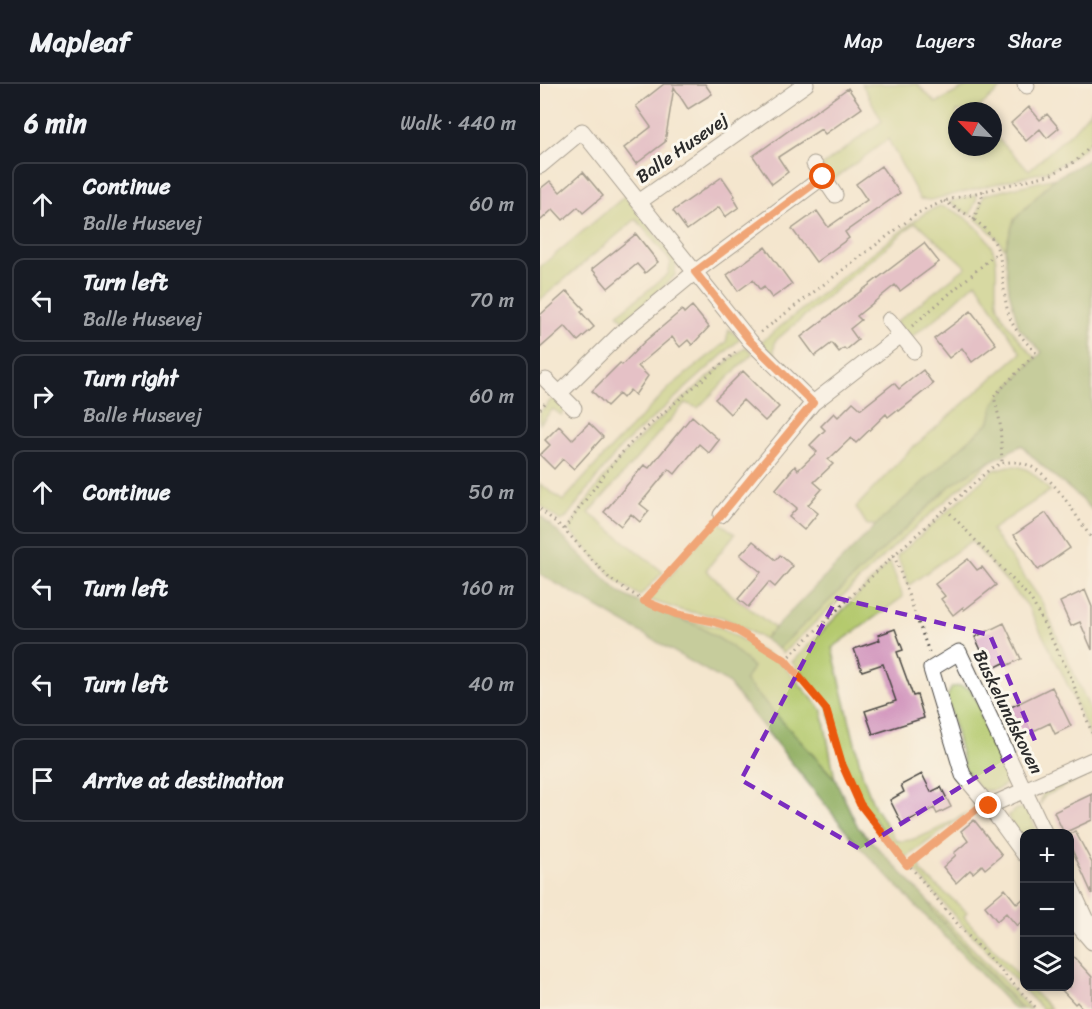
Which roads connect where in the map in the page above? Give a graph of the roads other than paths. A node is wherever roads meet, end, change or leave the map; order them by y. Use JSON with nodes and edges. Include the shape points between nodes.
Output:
{"nodes":[{"id":1,"x":806,"y":84,"type":"edge"},
{"id":2,"x":814,"y":164,"type":"dead end"},
{"id":3,"x":540,"y":166,"type":"edge"},
{"id":4,"x":823,"y":177,"type":"junction"},
{"id":5,"x":835,"y":195,"type":"dead end"},
{"id":6,"x":639,"y":202,"type":"junction"},
{"id":7,"x":695,"y":272,"type":"junction"},
{"id":8,"x":889,"y":320,"type":"dead end"},
{"id":9,"x":902,"y":335,"type":"junction"},
{"id":10,"x":914,"y":351,"type":"dead end"},
{"id":11,"x":546,"y":380,"type":"dead end"},
{"id":12,"x":560,"y":393,"type":"junction"},
{"id":13,"x":813,"y":403,"type":"junction"},
{"id":14,"x":574,"y":408,"type":"dead end"},
{"id":15,"x":721,"y":515,"type":"road end"},
{"id":16,"x":1092,"y":760,"type":"edge"},
{"id":17,"x":1025,"y":791,"type":"junction"},
{"id":18,"x":989,"y":806,"type":"junction"},
{"id":19,"x":1043,"y":829,"type":"edge"},
{"id":20,"x":1020,"y":849,"type":"edge"},
{"id":21,"x":1074,"y":894,"type":"edge"},
{"id":22,"x":1074,"y":921,"type":"edge"},
{"id":23,"x":1092,"y":926,"type":"edge"},
{"id":24,"x":1092,"y":942,"type":"edge"}],
"edges":[{"from":1,"to":6,"type":"street","name":"Balle Husevej"},
{"from":2,"to":4,"type":"street"},
{"from":3,"to":6,"type":"street","name":"Balle Husevej","via":[[582,131]]},
{"from":4,"to":5,"type":"street"},
{"from":4,"to":7,"type":"street"},
{"from":6,"to":7,"type":"street","name":"Balle Husevej"},
{"from":7,"to":12,"type":"street","via":[[621,333]]},
{"from":7,"to":13,"type":"street","name":"Balle Husevej","via":[[750,341]]},
{"from":8,"to":9,"type":"street"},
{"from":9,"to":10,"type":"street"},
{"from":9,"to":13,"type":"street"},
{"from":11,"to":12,"type":"street"},
{"from":12,"to":14,"type":"street"},
{"from":13,"to":15,"type":"street"},
{"from":16,"to":17,"type":"street","name":"Buskelundskoven"},
{"from":17,"to":18,"type":"street","name":"Buskelundskoven"},
{"from":17,"to":18,"type":"street","name":"Buskelundskoven","via":[[959,652],[931,669],[963,775]]},
{"from":17,"to":19,"type":"street","name":"Buskelundskoven"},
{"from":18,"to":20,"type":"street"},
{"from":21,"to":23,"type":"street"},
{"from":22,"to":24,"type":"street"}]}
